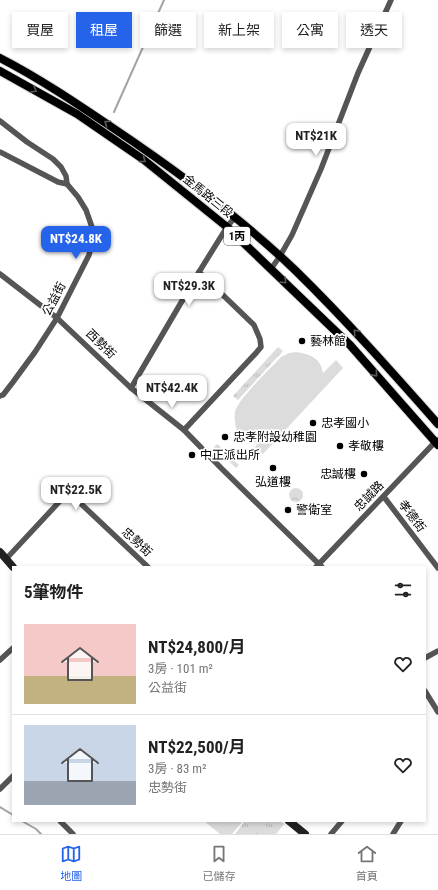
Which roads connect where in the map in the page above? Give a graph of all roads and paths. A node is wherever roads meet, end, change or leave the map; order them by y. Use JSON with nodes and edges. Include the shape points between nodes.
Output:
{"nodes":[{"id":1,"x":391,"y":0,"type":"edge"},
{"id":2,"x":0,"y":58,"type":"edge"},
{"id":3,"x":0,"y":71,"type":"edge"},
{"id":4,"x":0,"y":121,"type":"edge"},
{"id":5,"x":133,"y":141,"type":"junction"},
{"id":6,"x":128,"y":149,"type":"junction"},
{"id":7,"x":0,"y":152,"type":"edge"},
{"id":8,"x":67,"y":184,"type":"junction"},
{"id":9,"x":235,"y":217,"type":"junction"},
{"id":10,"x":227,"y":227,"type":"junction"},
{"id":11,"x":280,"y":256,"type":"junction"},
{"id":12,"x":271,"y":269,"type":"junction"},
{"id":13,"x":199,"y":272,"type":"junction"},
{"id":14,"x":0,"y":274,"type":"edge"},
{"id":15,"x":57,"y":318,"type":"junction"},
{"id":16,"x":132,"y":388,"type":"junction"},
{"id":17,"x":0,"y":396,"type":"edge"},
{"id":18,"x":438,"y":424,"type":"edge"},
{"id":19,"x":184,"y":430,"type":"junction"},
{"id":20,"x":437,"y":442,"type":"edge"},
{"id":21,"x":384,"y":497,"type":"junction"},
{"id":22,"x":0,"y":552,"type":"edge"},
{"id":23,"x":6,"y":559,"type":"junction"},
{"id":24,"x":12,"y":566,"type":"edge"},
{"id":25,"x":147,"y":566,"type":"edge"},
{"id":26,"x":319,"y":566,"type":"edge"},
{"id":27,"x":438,"y":568,"type":"edge"},
{"id":28,"x":12,"y":649,"type":"edge"},
{"id":29,"x":438,"y":651,"type":"edge"},
{"id":30,"x":426,"y":657,"type":"edge"},
{"id":31,"x":0,"y":660,"type":"edge"},
{"id":32,"x":426,"y":693,"type":"edge"},
{"id":33,"x":438,"y":712,"type":"edge"},
{"id":34,"x":12,"y":777,"type":"edge"},
{"id":35,"x":0,"y":789,"type":"edge"},
{"id":36,"x":61,"y":822,"type":"edge"},
{"id":37,"x":290,"y":822,"type":"edge"},
{"id":38,"x":341,"y":822,"type":"edge"},
{"id":39,"x":399,"y":822,"type":"edge"},
{"id":40,"x":73,"y":834,"type":"edge"},
{"id":41,"x":305,"y":834,"type":"edge"},
{"id":42,"x":331,"y":834,"type":"edge"},
{"id":43,"x":393,"y":834,"type":"edge"}],
"edges":[{"from":1,"to":11,"type":"street","via":[[358,73],[321,169]]},
{"from":5,"to":2,"type":"main road","name":"金馬路三段","number":"1丙","one_way":true,"via":[[65,95]]},
{"from":3,"to":6,"type":"main road","name":"金馬路三段","number":"1丙","one_way":true,"via":[[77,114]]},
{"from":4,"to":8,"type":"street","via":[[53,159],[61,167]]},
{"from":5,"to":6,"type":"main road"},
{"from":5,"to":9,"type":"main road","name":"金馬路三段","number":"1丙"},
{"from":6,"to":10,"type":"main road","name":"金馬路三段","number":"1丙","one_way":true},
{"from":7,"to":8,"type":"street","via":[[58,182]]},
{"from":8,"to":15,"type":"street","name":"公益街","via":[[86,210],[93,240]]},
{"from":9,"to":10,"type":"street"},
{"from":9,"to":11,"type":"main road","name":"金馬路三段","number":"1丙"},
{"from":10,"to":12,"type":"main road","name":"金馬路三段","number":"1丙"},
{"from":10,"to":13,"type":"street"},
{"from":11,"to":12,"type":"street"},
{"from":18,"to":11,"type":"main road","name":"金馬路三段","number":"1丙","one_way":true,"via":[[340,316]]},
{"from":12,"to":20,"type":"main road","name":"金馬路三段","number":"1丙","one_way":true,"via":[[350,345]]},
{"from":13,"to":16,"type":"street"},
{"from":13,"to":19,"type":"street","via":[[254,325],[260,347]]},
{"from":14,"to":15,"type":"street","name":"西勢街"},
{"from":15,"to":16,"type":"street","name":"西勢街"},
{"from":15,"to":17,"type":"street","name":"公益街","via":[[35,352]]},
{"from":16,"to":19,"type":"street","name":"西勢街"},
{"from":19,"to":26,"type":"street","name":"西勢街"},
{"from":20,"to":21,"type":"street","name":"忠誠路"},
{"from":21,"to":26,"type":"street","name":"忠誠路"},
{"from":21,"to":27,"type":"street","name":"孝德街"},
{"from":22,"to":23,"type":"street"},
{"from":23,"to":24,"type":"street"},
{"from":23,"to":25,"type":"street","name":"忠勢街","via":[[60,501],[69,497],[78,500]]},
{"from":28,"to":31,"type":"street"},
{"from":29,"to":30,"type":"street"},
{"from":32,"to":33,"type":"street"},
{"from":34,"to":35,"type":"street"},
{"from":36,"to":40,"type":"street"},
{"from":37,"to":41,"type":"street"},
{"from":38,"to":42,"type":"street"},
{"from":39,"to":43,"type":"street"}]}
